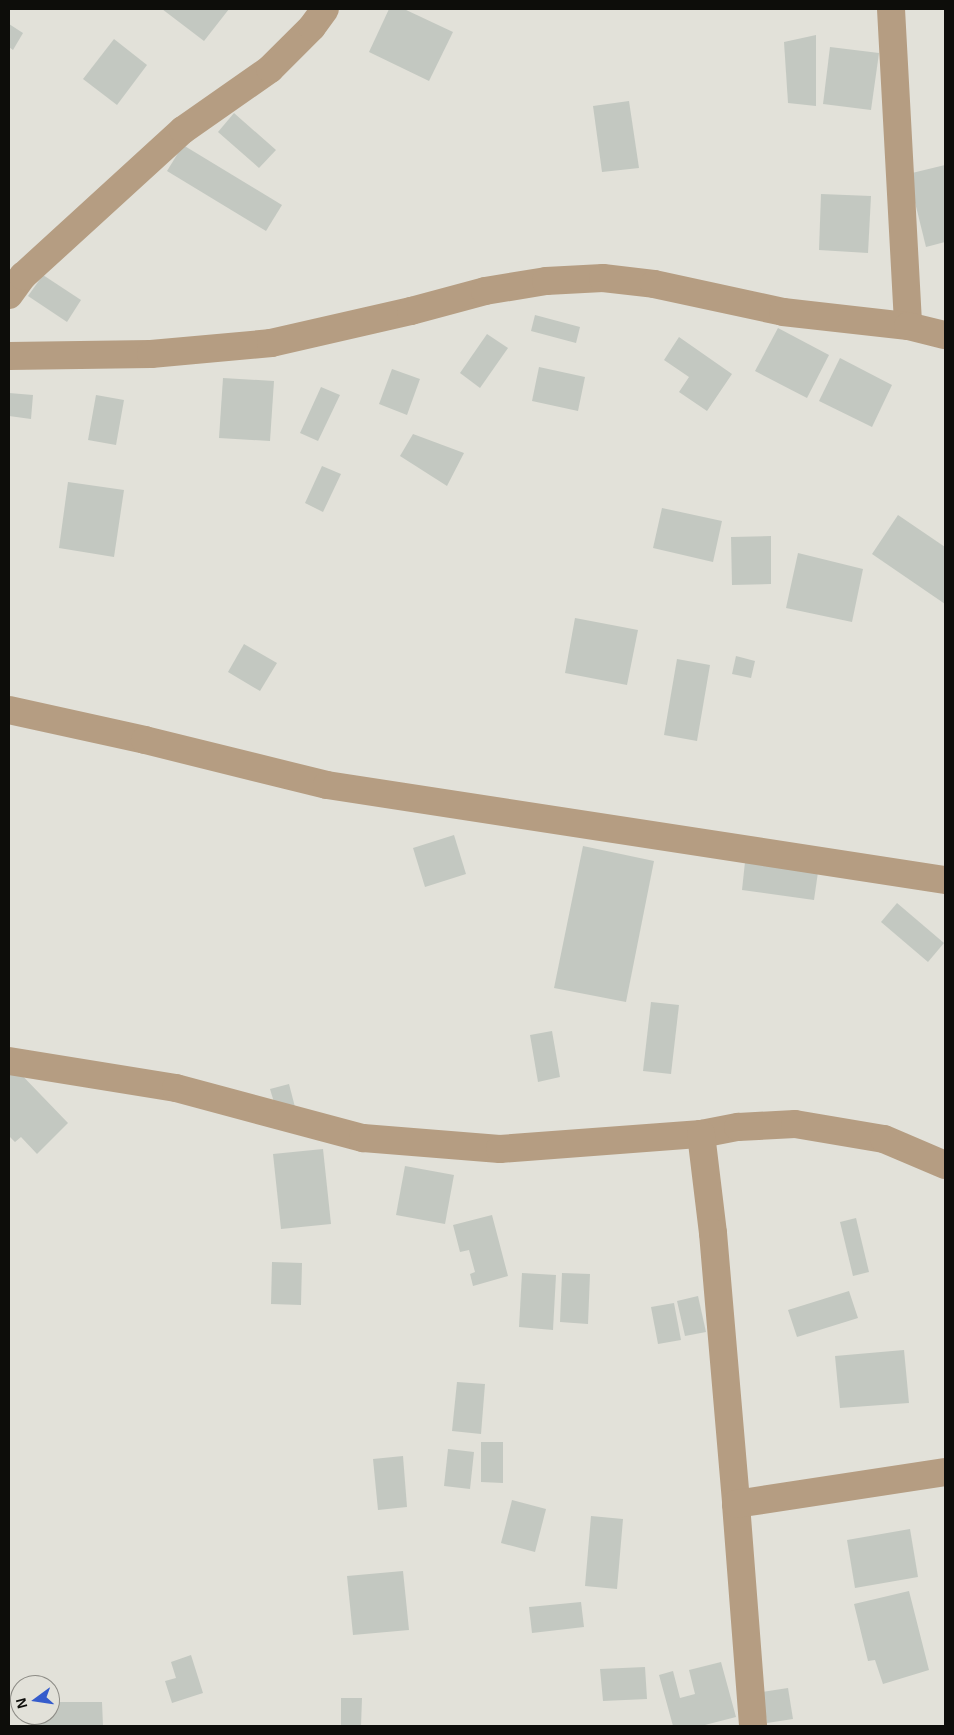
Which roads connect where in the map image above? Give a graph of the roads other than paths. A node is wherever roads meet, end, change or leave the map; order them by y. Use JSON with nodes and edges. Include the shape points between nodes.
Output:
{"nodes":[{"id":1,"x":325,"y":9,"type":"edge"},
{"id":2,"x":892,"y":9,"type":"edge"},
{"id":3,"x":9,"y":295,"type":"edge"},
{"id":4,"x":908,"y":326,"type":"junction"},
{"id":5,"x":945,"y":335,"type":"edge"},
{"id":6,"x":9,"y":356,"type":"edge"},
{"id":7,"x":9,"y":710,"type":"edge"},
{"id":8,"x":945,"y":880,"type":"edge"},
{"id":9,"x":9,"y":1062,"type":"edge"},
{"id":10,"x":701,"y":1134,"type":"junction"},
{"id":11,"x":945,"y":1165,"type":"edge"},
{"id":12,"x":945,"y":1472,"type":"edge"},
{"id":13,"x":736,"y":1504,"type":"junction"},
{"id":14,"x":753,"y":1726,"type":"edge"}],
"edges":[{"from":1,"to":3,"type":"street","via":[[312,27],[270,69],[183,130],[30,269]]},
{"from":2,"to":4,"type":"street"},
{"from":4,"to":5,"type":"street"},
{"from":4,"to":6,"type":"street","via":[[782,312],[654,284],[603,278],[546,281],[485,291],[411,312],[271,343],[151,354]]},
{"from":7,"to":8,"type":"street","via":[[327,785]]},
{"from":9,"to":10,"type":"street","via":[[176,1088],[363,1138],[500,1149]]},
{"from":10,"to":11,"type":"street","via":[[795,1124],[884,1139]]},
{"from":10,"to":13,"type":"street","via":[[713,1234]]},
{"from":12,"to":13,"type":"street"},
{"from":13,"to":14,"type":"street"}]}
